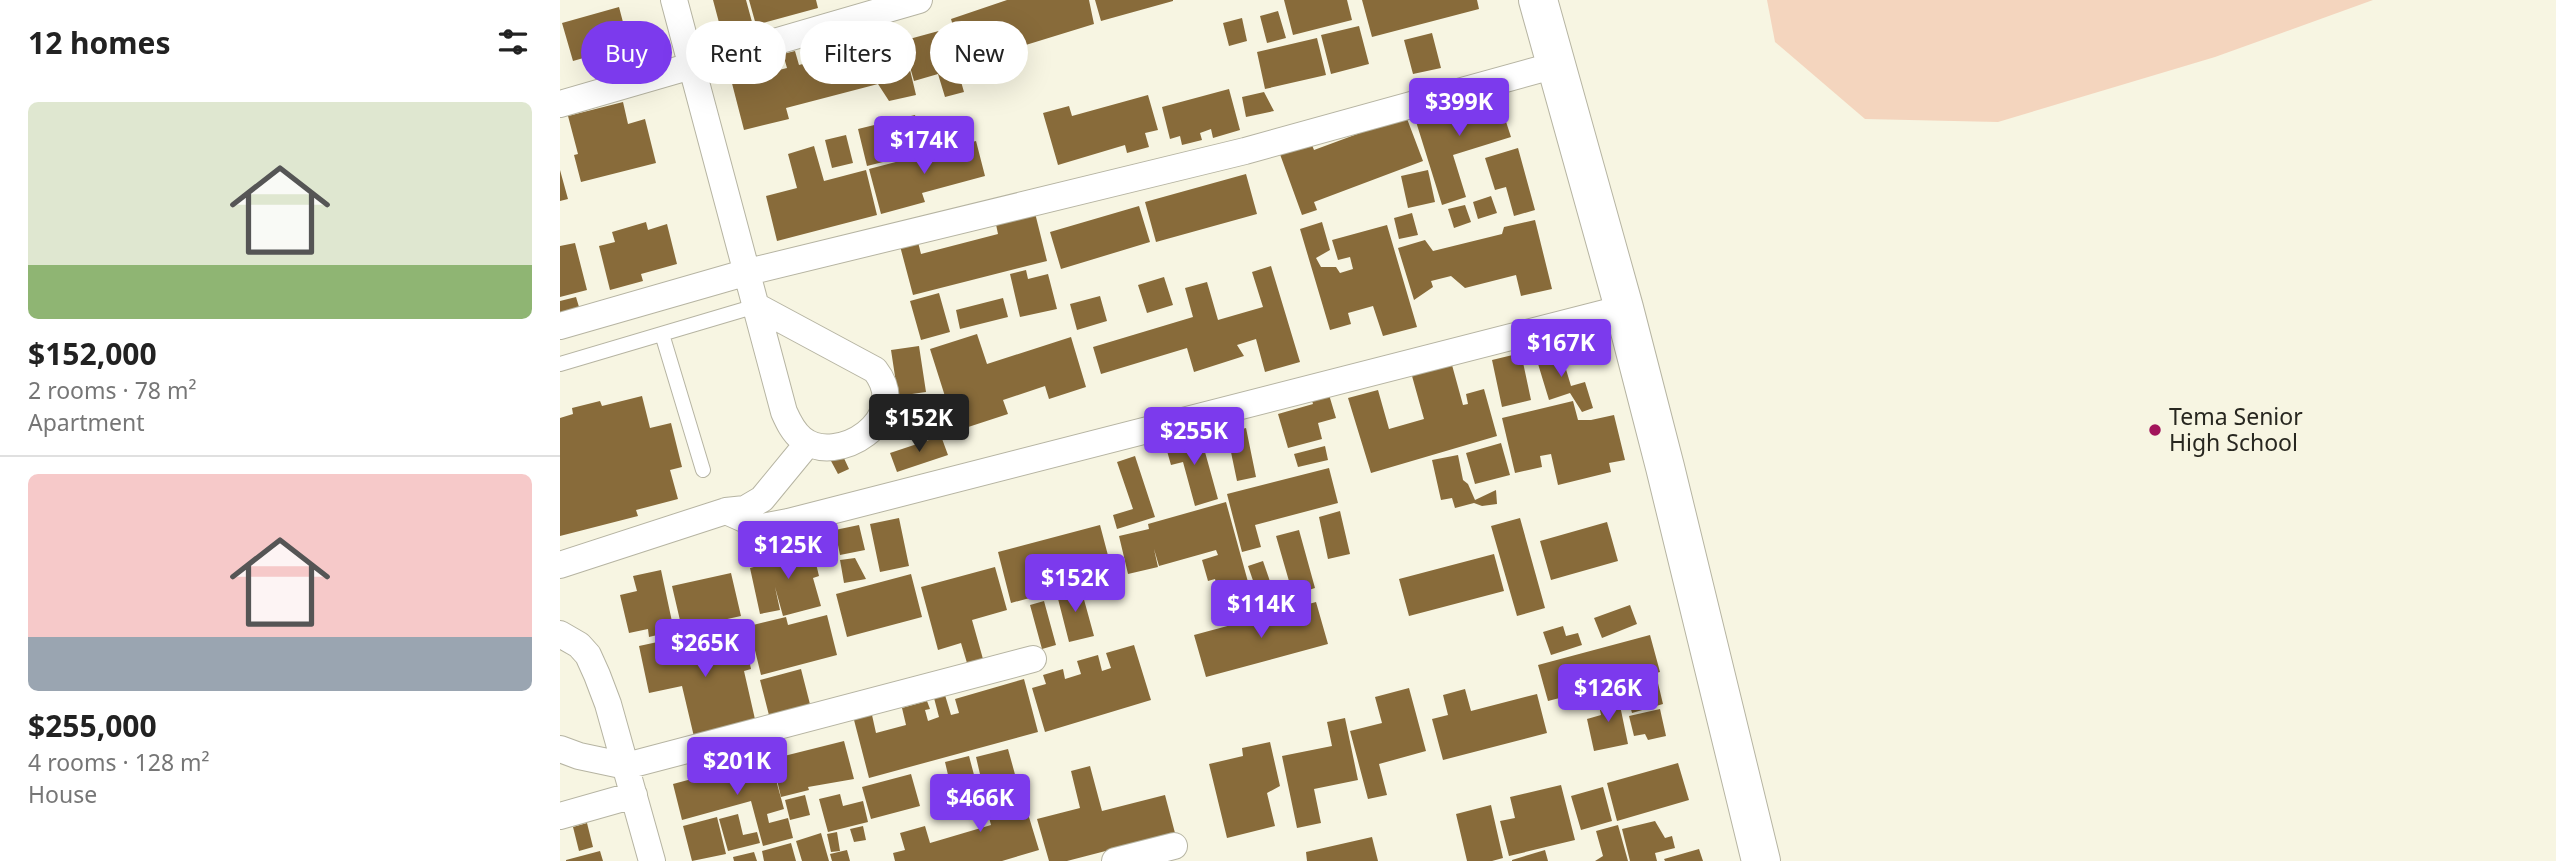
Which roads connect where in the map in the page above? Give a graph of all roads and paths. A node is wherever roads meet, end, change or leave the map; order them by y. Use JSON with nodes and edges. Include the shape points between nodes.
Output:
{"nodes":[{"id":1,"x":674,"y":0,"type":"edge"},
{"id":2,"x":919,"y":0,"type":"edge"},
{"id":3,"x":1538,"y":0,"type":"edge"},
{"id":4,"x":786,"y":38,"type":"edge"},
{"id":5,"x":686,"y":43,"type":"edge"},
{"id":6,"x":1556,"y":65,"type":"junction"},
{"id":7,"x":686,"y":67,"type":"edge"},
{"id":8,"x":697,"y":84,"type":"edge"},
{"id":9,"x":560,"y":104,"type":"edge"},
{"id":10,"x":748,"y":271,"type":"junction"},
{"id":11,"x":756,"y":306,"type":"junction"},
{"id":12,"x":1624,"y":308,"type":"junction"},
{"id":13,"x":560,"y":326,"type":"edge"},
{"id":14,"x":662,"y":334,"type":"junction"},
{"id":15,"x":560,"y":364,"type":"edge"},
{"id":16,"x":808,"y":443,"type":"junction"},
{"id":17,"x":703,"y":470,"type":"dead end"},
{"id":18,"x":726,"y":511,"type":"junction"},
{"id":19,"x":560,"y":565,"type":"edge"},
{"id":20,"x":560,"y":635,"type":"edge"},
{"id":21,"x":1033,"y":659,"type":"dead end"},
{"id":22,"x":560,"y":748,"type":"edge"},
{"id":23,"x":626,"y":766,"type":"junction"},
{"id":24,"x":634,"y":795,"type":"junction"},
{"id":25,"x":560,"y":816,"type":"edge"},
{"id":26,"x":1174,"y":846,"type":"dead end"},
{"id":27,"x":652,"y":861,"type":"edge"},
{"id":28,"x":1115,"y":861,"type":"edge"},
{"id":29,"x":1761,"y":861,"type":"edge"}],
"edges":[{"from":1,"to":5,"type":"street"},
{"from":2,"to":4,"type":"street"},
{"from":3,"to":6,"type":"street"},
{"from":6,"to":10,"type":"street","via":[[1245,151]]},
{"from":6,"to":12,"type":"street"},
{"from":7,"to":9,"type":"street"},
{"from":8,"to":10,"type":"street"},
{"from":10,"to":11,"type":"street"},
{"from":10,"to":13,"type":"street"},
{"from":11,"to":14,"type":"lane"},
{"from":11,"to":16,"type":"street","via":[[784,412]]},
{"from":11,"to":16,"type":"street","via":[[867,364],[885,386],[883,415],[870,431],[834,446]]},
{"from":12,"to":18,"type":"street","via":[[788,522],[762,527]]},
{"from":12,"to":29,"type":"street"},
{"from":14,"to":15,"type":"lane"},
{"from":14,"to":17,"type":"lane"},
{"from":16,"to":18,"type":"street","via":[[762,499],[745,509]]},
{"from":18,"to":19,"type":"street"},
{"from":20,"to":23,"type":"street","via":[[588,655]]},
{"from":21,"to":23,"type":"street"},
{"from":22,"to":23,"type":"street"},
{"from":23,"to":24,"type":"street"},
{"from":24,"to":25,"type":"street"},
{"from":24,"to":27,"type":"street"},
{"from":26,"to":28,"type":"street"}]}
